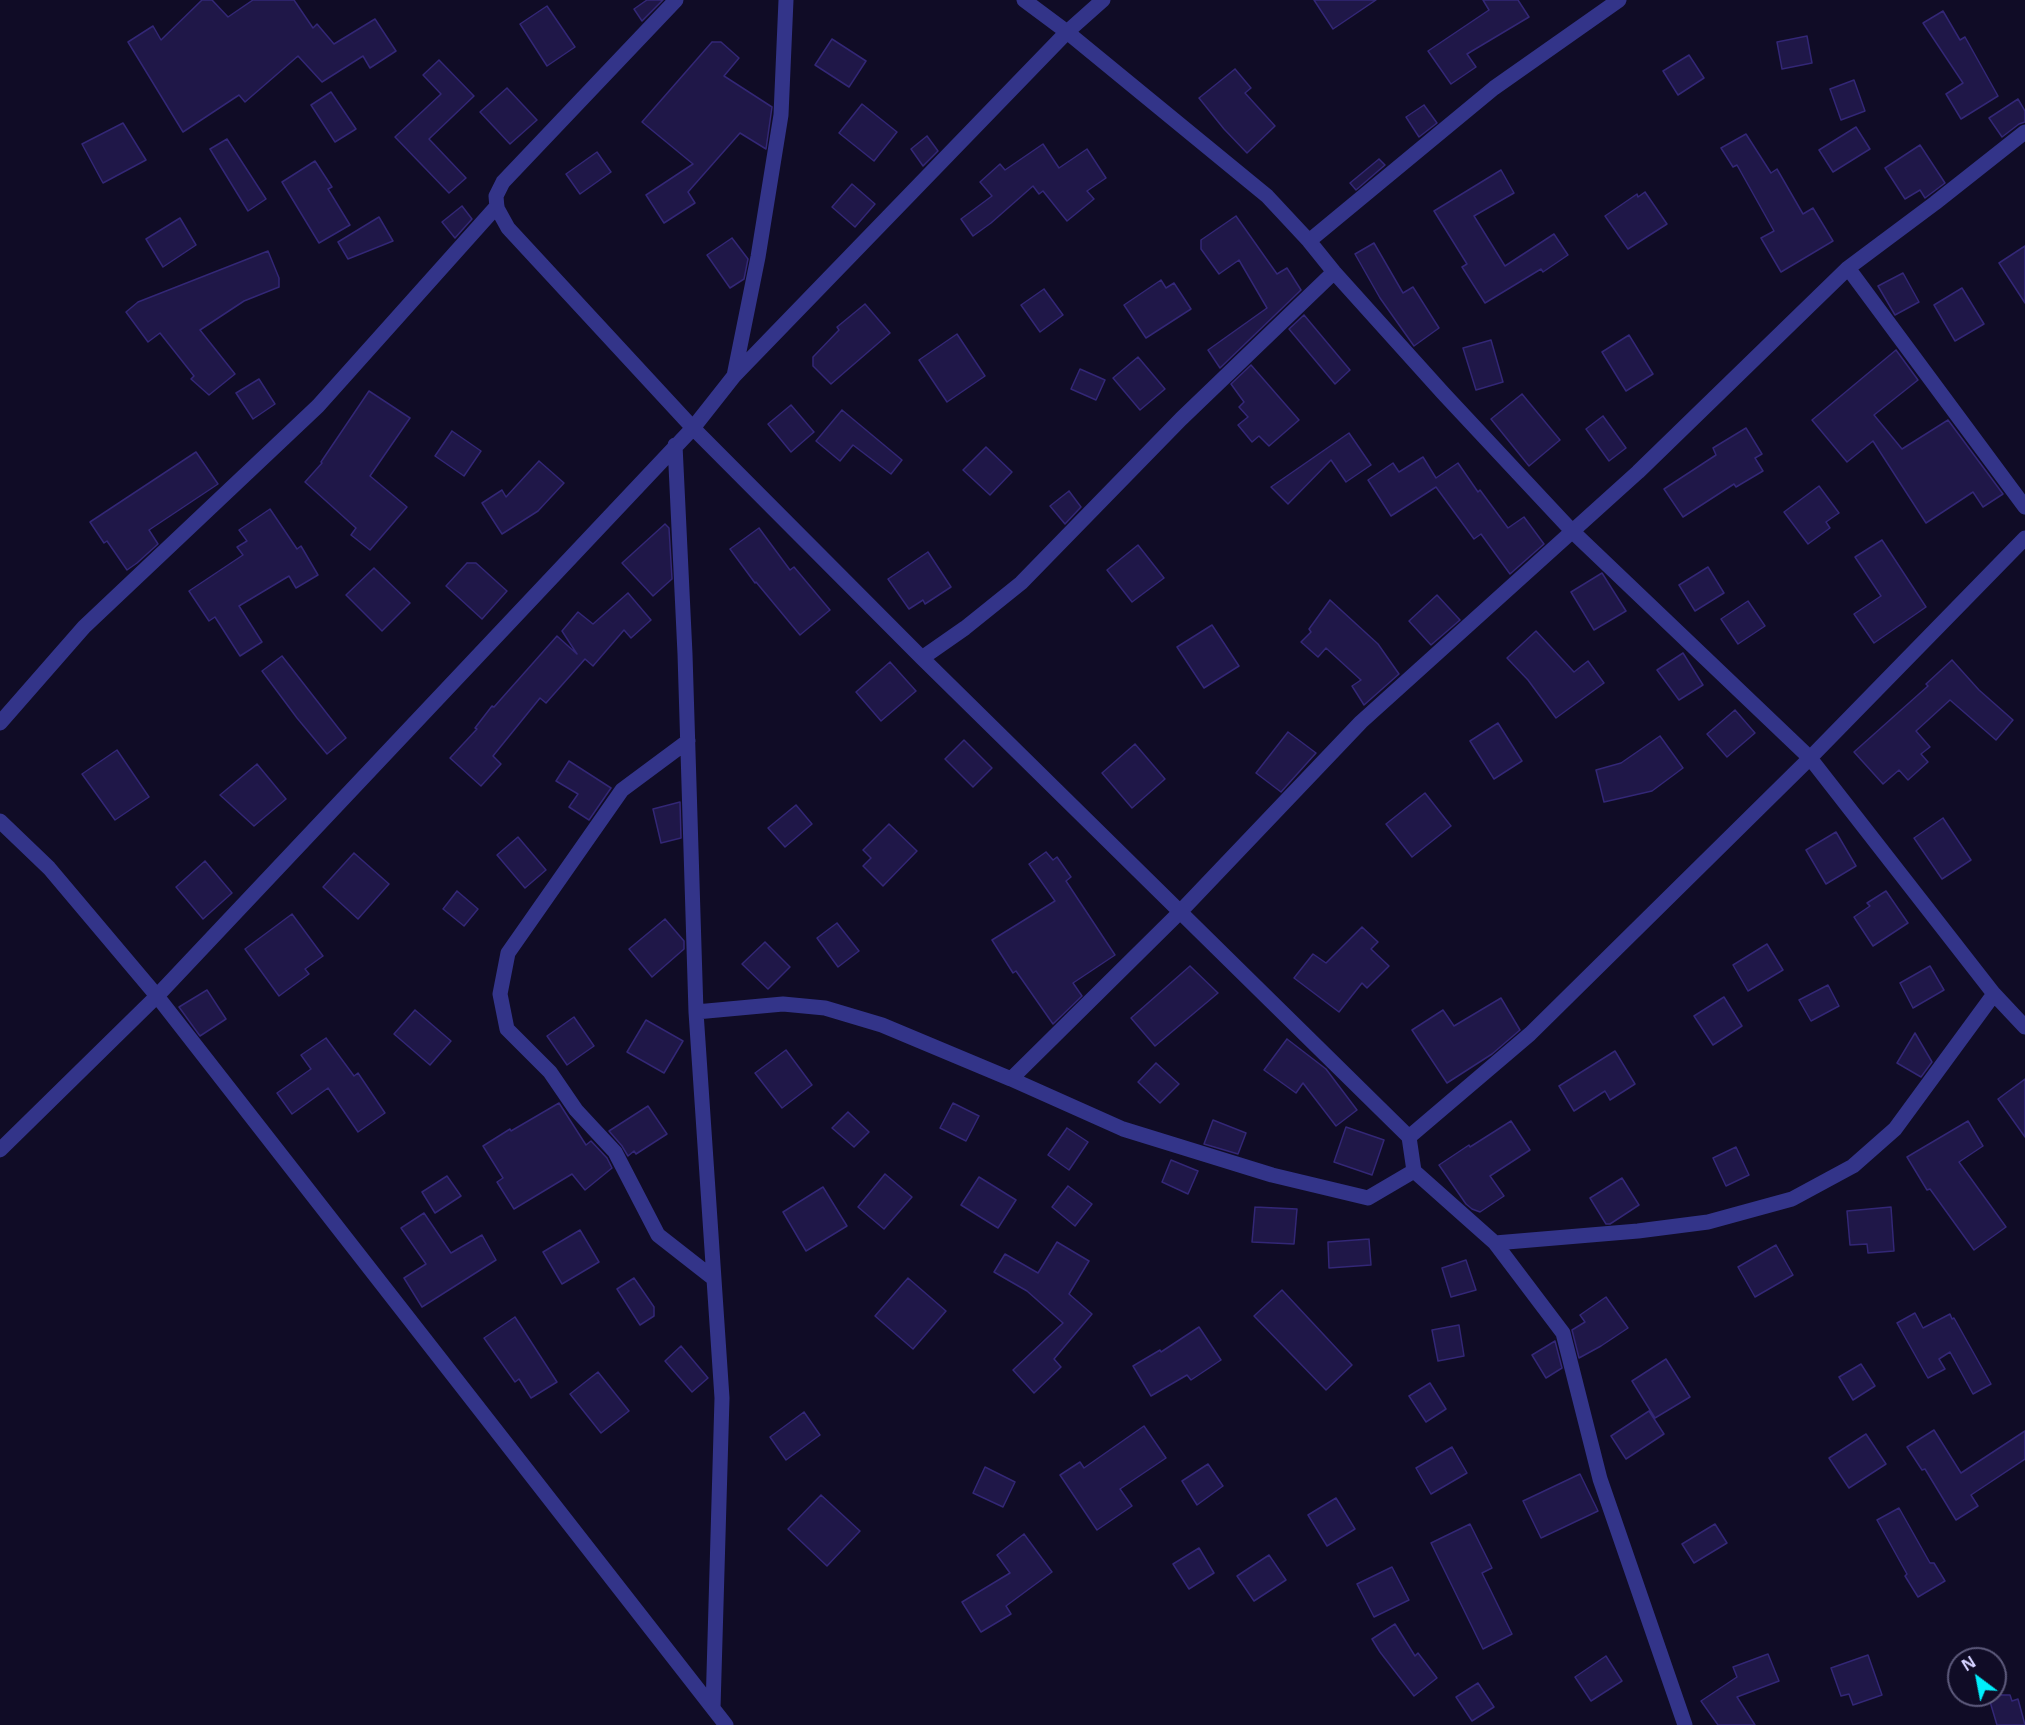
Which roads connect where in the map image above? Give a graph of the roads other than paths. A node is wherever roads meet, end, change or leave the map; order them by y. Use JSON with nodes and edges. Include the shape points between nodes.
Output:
{"nodes":[{"id":1,"x":676,"y":0,"type":"edge"},
{"id":2,"x":786,"y":0,"type":"edge"},
{"id":3,"x":1024,"y":0,"type":"edge"},
{"id":4,"x":1103,"y":0,"type":"edge"},
{"id":5,"x":1619,"y":0,"type":"edge"},
{"id":6,"x":1067,"y":32,"type":"junction"},
{"id":7,"x":2025,"y":132,"type":"edge"},
{"id":8,"x":497,"y":206,"type":"junction"},
{"id":9,"x":1309,"y":240,"type":"junction"},
{"id":10,"x":1848,"y":268,"type":"junction"},
{"id":11,"x":1334,"y":272,"type":"junction"},
{"id":12,"x":734,"y":376,"type":"junction"},
{"id":13,"x":693,"y":428,"type":"junction"},
{"id":14,"x":675,"y":445,"type":"junction"},
{"id":15,"x":2025,"y":507,"type":"edge"},
{"id":16,"x":1572,"y":531,"type":"junction"},
{"id":17,"x":2025,"y":538,"type":"edge"},
{"id":18,"x":921,"y":658,"type":"junction"},
{"id":19,"x":0,"y":723,"type":"edge"},
{"id":20,"x":688,"y":741,"type":"junction"},
{"id":21,"x":1810,"y":758,"type":"junction"},
{"id":22,"x":0,"y":821,"type":"edge"},
{"id":23,"x":1179,"y":913,"type":"junction"},
{"id":24,"x":1994,"y":994,"type":"junction"},
{"id":25,"x":157,"y":996,"type":"junction"},
{"id":26,"x":696,"y":1012,"type":"junction"},
{"id":27,"x":2025,"y":1028,"type":"edge"},
{"id":28,"x":1011,"y":1079,"type":"junction"},
{"id":29,"x":1409,"y":1137,"type":"junction"},
{"id":30,"x":0,"y":1150,"type":"edge"},
{"id":31,"x":1414,"y":1171,"type":"junction"},
{"id":32,"x":1495,"y":1243,"type":"junction"},
{"id":33,"x":713,"y":1278,"type":"junction"},
{"id":34,"x":713,"y":1708,"type":"junction"},
{"id":35,"x":726,"y":1725,"type":"edge"},
{"id":36,"x":1685,"y":1725,"type":"edge"}],
"edges":[{"from":1,"to":8,"type":"street","via":[[514,169],[496,196]]},
{"from":2,"to":12,"type":"street","via":[[781,115]]},
{"from":3,"to":6,"type":"street"},
{"from":4,"to":6,"type":"street"},
{"from":5,"to":9,"type":"street","via":[[1494,88]]},
{"from":6,"to":9,"type":"street","via":[[1267,196]]},
{"from":6,"to":12,"type":"street"},
{"from":7,"to":10,"type":"street"},
{"from":8,"to":13,"type":"street","via":[[508,228]]},
{"from":8,"to":19,"type":"street","via":[[318,406],[84,627]]},
{"from":9,"to":11,"type":"street"},
{"from":10,"to":15,"type":"street"},
{"from":10,"to":16,"type":"street"},
{"from":11,"to":16,"type":"street"},
{"from":11,"to":18,"type":"street","via":[[1181,419],[1021,583]]},
{"from":12,"to":13,"type":"street"},
{"from":13,"to":14,"type":"street"},
{"from":13,"to":18,"type":"street"},
{"from":14,"to":20,"type":"street"},
{"from":14,"to":25,"type":"street"},
{"from":16,"to":21,"type":"street"},
{"from":16,"to":23,"type":"street","via":[[1361,722]]},
{"from":17,"to":21,"type":"street"},
{"from":18,"to":23,"type":"street"},
{"from":20,"to":26,"type":"street"},
{"from":20,"to":33,"type":"street","via":[[622,790],[508,953],[500,994],[507,1029],[550,1072],[576,1110],[615,1152],[658,1235]]},
{"from":21,"to":24,"type":"street"},
{"from":21,"to":29,"type":"street","via":[[1530,1034]]},
{"from":22,"to":25,"type":"street","via":[[49,868]]},
{"from":23,"to":28,"type":"street"},
{"from":23,"to":29,"type":"street"},
{"from":24,"to":27,"type":"street"},
{"from":24,"to":32,"type":"street","via":[[1895,1129],[1853,1166],[1792,1199],[1708,1222]]},
{"from":25,"to":30,"type":"street"},
{"from":25,"to":34,"type":"street"},
{"from":26,"to":28,"type":"street","via":[[783,1004],[825,1008],[882,1025]]},
{"from":26,"to":33,"type":"street"},
{"from":28,"to":31,"type":"street","via":[[1123,1129],[1272,1175],[1368,1198]]},
{"from":29,"to":31,"type":"street"},
{"from":31,"to":32,"type":"street"},
{"from":32,"to":36,"type":"street","via":[[1563,1333],[1600,1479]]},
{"from":33,"to":34,"type":"street","via":[[722,1398]]},
{"from":34,"to":35,"type":"street"}]}
